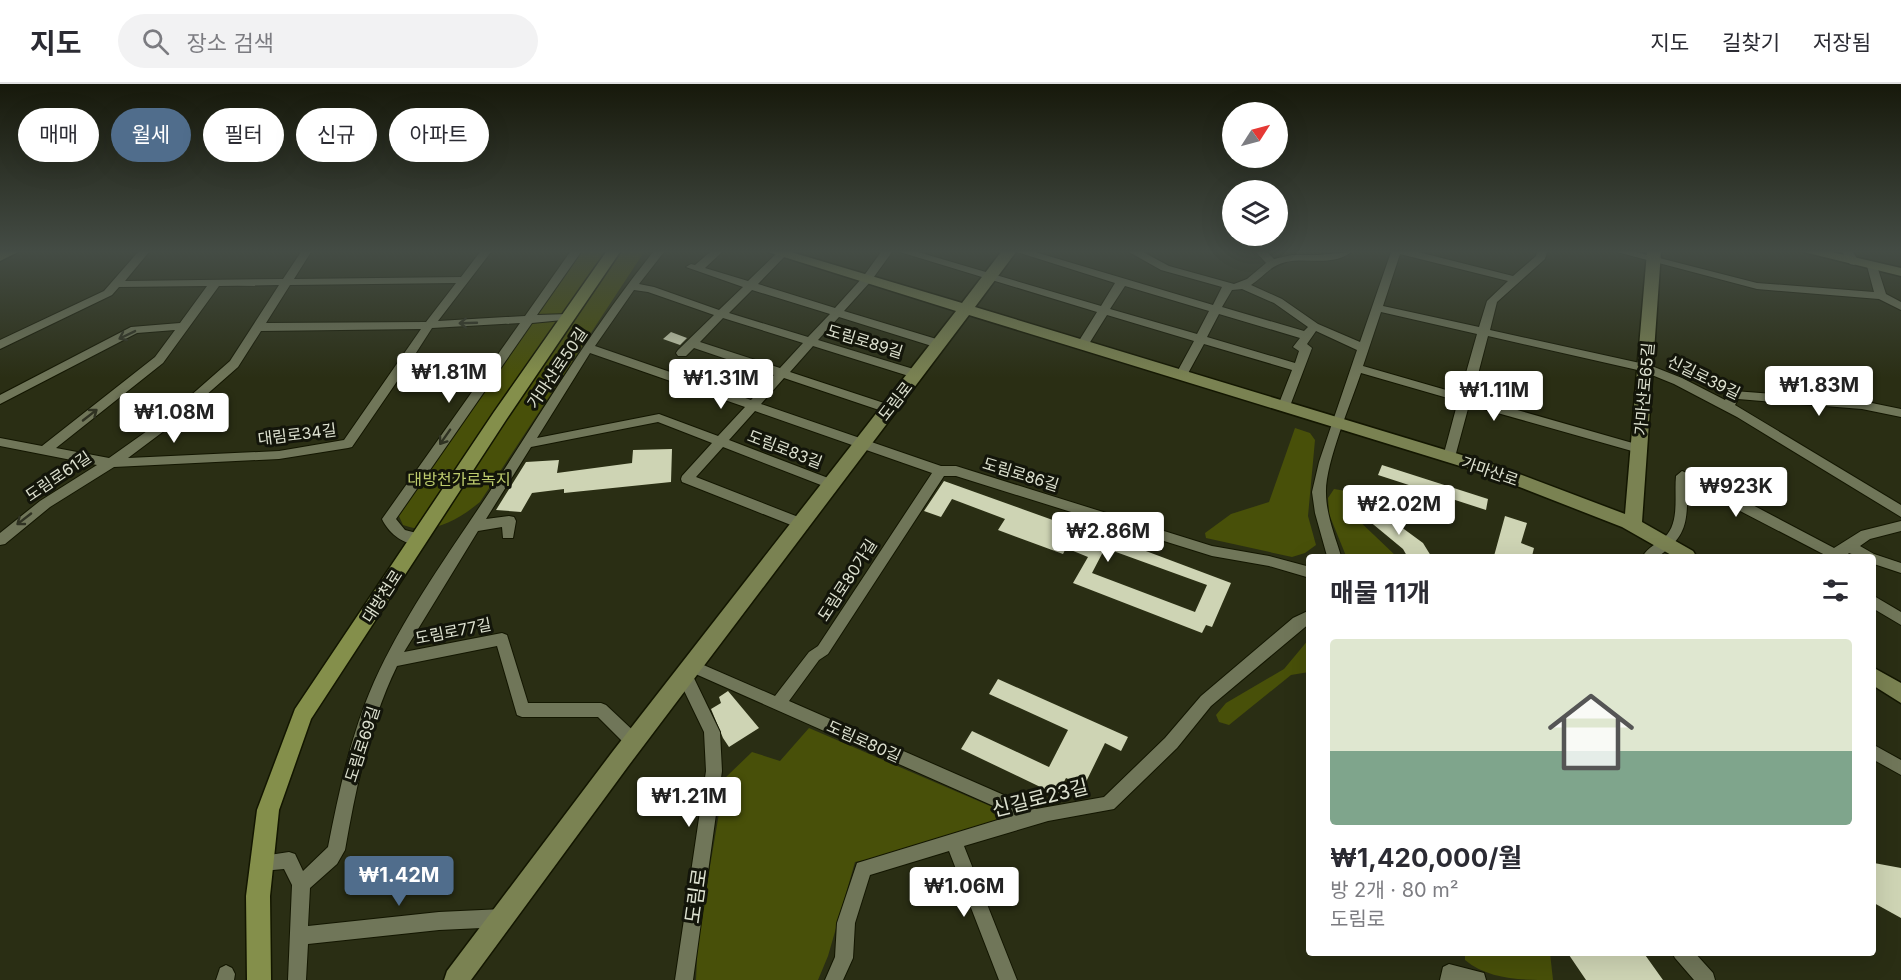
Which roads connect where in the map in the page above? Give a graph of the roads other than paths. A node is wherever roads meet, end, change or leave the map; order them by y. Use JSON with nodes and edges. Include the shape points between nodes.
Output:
{"nodes":[{"id":1,"x":104,"y":294,"type":"edge"},
{"id":2,"x":207,"y":294,"type":"edge"},
{"id":3,"x":280,"y":294,"type":"edge"},
{"id":4,"x":453,"y":294,"type":"edge"},
{"id":5,"x":546,"y":294,"type":"edge"},
{"id":6,"x":585,"y":294,"type":"edge"},
{"id":7,"x":628,"y":294,"type":"edge"},
{"id":8,"x":664,"y":294,"type":"edge"},
{"id":9,"x":742,"y":294,"type":"edge"},
{"id":10,"x":776,"y":294,"type":"edge"},
{"id":11,"x":853,"y":294,"type":"edge"},
{"id":12,"x":916,"y":294,"type":"edge"},
{"id":13,"x":978,"y":294,"type":"edge"},
{"id":14,"x":1040,"y":294,"type":"edge"},
{"id":15,"x":1114,"y":294,"type":"edge"},
{"id":16,"x":1170,"y":294,"type":"edge"},
{"id":17,"x":1223,"y":294,"type":"edge"},
{"id":18,"x":1262,"y":294,"type":"edge"},
{"id":19,"x":1382,"y":294,"type":"edge"},
{"id":20,"x":1500,"y":294,"type":"edge"},
{"id":21,"x":1651,"y":294,"type":"edge"},
{"id":22,"x":1854,"y":294,"type":"edge"},
{"id":23,"x":1881,"y":296,"type":"joint"},
{"id":24,"x":1215,"y":307,"type":"junction"},
{"id":25,"x":1901,"y":307,"type":"edge"},
{"id":26,"x":1377,"y":308,"type":"junction"},
{"id":27,"x":966,"y":309,"type":"junction"},
{"id":28,"x":836,"y":312,"type":"junction"},
{"id":29,"x":1103,"y":312,"type":"junction"},
{"id":30,"x":721,"y":314,"type":"junction"},
{"id":31,"x":569,"y":317,"type":"junction"},
{"id":32,"x":526,"y":321,"type":"junction"},
{"id":33,"x":429,"y":325,"type":"junction"},
{"id":34,"x":184,"y":326,"type":"junction"},
{"id":35,"x":260,"y":327,"type":"junction"},
{"id":36,"x":1310,"y":331,"type":"junction"},
{"id":37,"x":1482,"y":333,"type":"junction"},
{"id":38,"x":1199,"y":339,"type":"junction"},
{"id":39,"x":809,"y":341,"type":"junction"},
{"id":40,"x":692,"y":343,"type":"junction"},
{"id":41,"x":939,"y":344,"type":"junction"},
{"id":42,"x":1083,"y":344,"type":"junction"},
{"id":43,"x":0,"y":345,"type":"edge"},
{"id":44,"x":589,"y":348,"type":"junction"},
{"id":45,"x":1363,"y":348,"type":"junction"},
{"id":46,"x":682,"y":353,"type":"dead end"},
{"id":47,"x":1299,"y":368,"type":"junction"},
{"id":48,"x":1356,"y":368,"type":"junction"},
{"id":49,"x":1645,"y":368,"type":"junction"},
{"id":50,"x":782,"y":372,"type":"junction"},
{"id":51,"x":396,"y":373,"type":"junction"},
{"id":52,"x":916,"y":374,"type":"junction"},
{"id":53,"x":1182,"y":374,"type":"junction"},
{"id":54,"x":485,"y":378,"type":"junction"},
{"id":55,"x":1465,"y":398,"type":"junction"},
{"id":56,"x":0,"y":400,"type":"edge"},
{"id":57,"x":752,"y":405,"type":"junction"},
{"id":58,"x":1284,"y":406,"type":"junction"},
{"id":59,"x":1728,"y":406,"type":"junction"},
{"id":60,"x":889,"y":409,"type":"junction"},
{"id":61,"x":1901,"y":413,"type":"edge"},
{"id":62,"x":1338,"y":423,"type":"junction"},
{"id":63,"x":720,"y":441,"type":"junction"},
{"id":64,"x":0,"y":442,"type":"edge"},
{"id":65,"x":863,"y":443,"type":"junction"},
{"id":66,"x":526,"y":444,"type":"junction"},
{"id":67,"x":1639,"y":449,"type":"junction"},
{"id":68,"x":44,"y":451,"type":"junction"},
{"id":69,"x":1449,"y":457,"type":"junction"},
{"id":70,"x":108,"y":463,"type":"junction"},
{"id":71,"x":940,"y":471,"type":"junction"},
{"id":72,"x":831,"y":484,"type":"junction"},
{"id":73,"x":1901,"y":512,"type":"edge"},
{"id":74,"x":477,"y":523,"type":"junction"},
{"id":75,"x":801,"y":524,"type":"junction"},
{"id":76,"x":1633,"y":525,"type":"junction"},
{"id":77,"x":1901,"y":526,"type":"edge"},
{"id":78,"x":508,"y":534,"type":"dead end"},
{"id":79,"x":419,"y":539,"type":"junction"},
{"id":80,"x":0,"y":540,"type":"edge"},
{"id":81,"x":1667,"y":545,"type":"junction"},
{"id":82,"x":1842,"y":553,"type":"edge"},
{"id":83,"x":1333,"y":554,"type":"edge"},
{"id":84,"x":1653,"y":554,"type":"edge"},
{"id":85,"x":1683,"y":554,"type":"edge"},
{"id":86,"x":1876,"y":560,"type":"edge"},
{"id":87,"x":1901,"y":568,"type":"edge"},
{"id":88,"x":1306,"y":572,"type":"edge"},
{"id":89,"x":1876,"y":603,"type":"edge"},
{"id":90,"x":1306,"y":618,"type":"edge"},
{"id":91,"x":1901,"y":619,"type":"edge"},
{"id":92,"x":392,"y":661,"type":"junction"},
{"id":93,"x":688,"y":671,"type":"junction"},
{"id":94,"x":1876,"y":677,"type":"edge"},
{"id":95,"x":1901,"y":694,"type":"edge"},
{"id":96,"x":778,"y":704,"type":"junction"},
{"id":97,"x":634,"y":742,"type":"junction"},
{"id":98,"x":1876,"y":753,"type":"edge"},
{"id":99,"x":1901,"y":768,"type":"edge"},
{"id":100,"x":1036,"y":817,"type":"junction"},
{"id":101,"x":954,"y":843,"type":"junction"},
{"id":102,"x":262,"y":863,"type":"junction"},
{"id":103,"x":301,"y":884,"type":"junction"},
{"id":104,"x":503,"y":918,"type":"junction"},
{"id":105,"x":299,"y":936,"type":"junction"},
{"id":106,"x":1685,"y":956,"type":"edge"},
{"id":107,"x":243,"y":976,"type":"edge"},
{"id":108,"x":1449,"y":976,"type":"edge"},
{"id":109,"x":297,"y":980,"type":"edge"},
{"id":110,"x":456,"y":980,"type":"edge"},
{"id":111,"x":684,"y":980,"type":"edge"},
{"id":112,"x":834,"y":980,"type":"edge"},
{"id":113,"x":1008,"y":980,"type":"edge"},
{"id":114,"x":1477,"y":980,"type":"edge"},
{"id":115,"x":1706,"y":980,"type":"edge"}],
"edges":[{"from":1,"to":43,"type":"street"},
{"from":2,"to":34,"type":"street"},
{"from":3,"to":35,"type":"street","name":"도림로61길"},
{"from":4,"to":33,"type":"street"},
{"from":5,"to":32,"type":"street"},
{"from":6,"to":31,"type":"main road","name":"대방천로"},
{"from":7,"to":44,"type":"street","name":"가마산로50길"},
{"from":8,"to":30,"type":"street","name":"도림로89길"},
{"from":9,"to":30,"type":"street"},
{"from":10,"to":28,"type":"street"},
{"from":11,"to":28,"type":"street"},
{"from":12,"to":27,"type":"main road","name":"가마산로"},
{"from":13,"to":27,"type":"main road","name":"도림로"},
{"from":14,"to":29,"type":"street"},
{"from":15,"to":29,"type":"street"},
{"from":16,"to":24,"type":"street"},
{"from":17,"to":24,"type":"street"},
{"from":18,"to":36,"type":"street","via":[[1278,301]]},
{"from":19,"to":26,"type":"street"},
{"from":20,"to":37,"type":"street","via":[[1492,301]]},
{"from":21,"to":49,"type":"main road","name":"가마산로65길"},
{"from":22,"to":23,"type":"street"},
{"from":23,"to":25,"type":"street"},
{"from":24,"to":36,"type":"street"},
{"from":24,"to":38,"type":"street"},
{"from":26,"to":37,"type":"street","name":"신길로39길"},
{"from":26,"to":45,"type":"street"},
{"from":27,"to":41,"type":"main road","name":"도림로"},
{"from":27,"to":42,"type":"main road","name":"가마산로"},
{"from":28,"to":39,"type":"street"},
{"from":28,"to":41,"type":"street"},
{"from":29,"to":38,"type":"street"},
{"from":29,"to":42,"type":"street"},
{"from":30,"to":39,"type":"street","name":"도림로89길"},
{"from":30,"to":40,"type":"street"},
{"from":31,"to":32,"type":"street"},
{"from":31,"to":79,"type":"main road","name":"대방천로"},
{"from":32,"to":33,"type":"street","one_way":true},
{"from":32,"to":54,"type":"street"},
{"from":33,"to":35,"type":"street"},
{"from":33,"to":51,"type":"street"},
{"from":34,"to":56,"type":"street","one_way":true,"via":[[135,330]]},
{"from":68,"to":34,"type":"street","one_way":true,"via":[[159,360]]},
{"from":35,"to":70,"type":"street","name":"도림로61길","via":[[234,364],[168,422]]},
{"from":36,"to":45,"type":"street"},
{"from":36,"to":47,"type":"street","via":[[1299,347],[1306,348]]},
{"from":37,"to":49,"type":"street","name":"신길로39길"},
{"from":37,"to":55,"type":"street"},
{"from":38,"to":47,"type":"street"},
{"from":38,"to":53,"type":"street"},
{"from":39,"to":50,"type":"street"},
{"from":39,"to":52,"type":"street","name":"도림로89길"},
{"from":40,"to":46,"type":"street"},
{"from":40,"to":50,"type":"street"},
{"from":41,"to":52,"type":"main road","name":"도림로"},
{"from":42,"to":53,"type":"main road","name":"가마산로"},
{"from":44,"to":57,"type":"street","name":"도림로86길"},
{"from":44,"to":66,"type":"street","name":"가마산로50길"},
{"from":45,"to":48,"type":"street"},
{"from":47,"to":58,"type":"street"},
{"from":48,"to":55,"type":"street"},
{"from":48,"to":62,"type":"street"},
{"from":49,"to":59,"type":"street","name":"신길로39길"},
{"from":49,"to":67,"type":"main road","name":"가마산로65길"},
{"from":50,"to":57,"type":"street"},
{"from":50,"to":60,"type":"street"},
{"from":51,"to":54,"type":"street"},
{"from":51,"to":70,"type":"street","name":"대림로34길","via":[[348,444],[279,455]]},
{"from":52,"to":60,"type":"main road","name":"도림로"},
{"from":53,"to":58,"type":"main road","name":"가마산로"},
{"from":54,"to":79,"type":"street","one_way":true,"via":[[388,519],[402,535]]},
{"from":55,"to":67,"type":"street"},
{"from":55,"to":69,"type":"street"},
{"from":57,"to":63,"type":"street"},
{"from":57,"to":65,"type":"street","name":"도림로86길"},
{"from":58,"to":62,"type":"main road","name":"가마산로"},
{"from":59,"to":61,"type":"street","via":[[1734,395],[1862,405]]},
{"from":59,"to":73,"type":"street","name":"신길로39길"},
{"from":60,"to":65,"type":"main road","name":"도림로"},
{"from":62,"to":69,"type":"main road","name":"가마산로"},
{"from":62,"to":83,"type":"street","via":[[1319,492]]},
{"from":63,"to":66,"type":"street","name":"도림로83길","via":[[659,418]]},
{"from":63,"to":72,"type":"street","name":"도림로83길"},
{"from":63,"to":75,"type":"street","via":[[687,479]]},
{"from":64,"to":68,"type":"street","name":"대림로34길"},
{"from":65,"to":71,"type":"street","name":"도림로86길"},
{"from":65,"to":72,"type":"main road","name":"도림로"},
{"from":66,"to":74,"type":"street","name":"가마산로50길"},
{"from":67,"to":76,"type":"main road","name":"가마산로65길"},
{"from":68,"to":70,"type":"street","name":"대림로34길"},
{"from":69,"to":76,"type":"main road","name":"가마산로"},
{"from":70,"to":80,"type":"street","name":"도림로61길","one_way":true,"via":[[45,504]]},
{"from":71,"to":88,"type":"street","name":"도림로86길","via":[[956,471],[1212,551]]},
{"from":71,"to":96,"type":"street","name":"도림로80가길","via":[[823,650],[814,656]]},
{"from":72,"to":75,"type":"main road","name":"도림로"},
{"from":74,"to":78,"type":"street","via":[[509,521]]},
{"from":74,"to":92,"type":"street","name":"도림로69길"},
{"from":75,"to":93,"type":"main road","name":"도림로"},
{"from":76,"to":81,"type":"main road","name":"가마산로"},
{"from":77,"to":82,"type":"street","via":[[1866,534]]},
{"from":79,"to":102,"type":"main road","name":"대방천로","via":[[302,715],[268,810]]},
{"from":81,"to":82,"type":"street","via":[[1675,538],[1682,518],[1682,476],[1723,493],[1799,537]]},
{"from":81,"to":84,"type":"street"},
{"from":81,"to":85,"type":"main road","name":"가마산로"},
{"from":86,"to":87,"type":"street"},
{"from":89,"to":91,"type":"street"},
{"from":90,"to":100,"type":"street","name":"신길로23길","via":[[1206,701],[1171,743],[1108,804]]},
{"from":92,"to":97,"type":"street","name":"도림로77길","via":[[502,639],[522,710],[601,710]]},
{"from":92,"to":103,"type":"street","name":"도림로69길","via":[[365,728],[347,789],[336,850]]},
{"from":93,"to":96,"type":"street","name":"도림로80길"},
{"from":93,"to":97,"type":"main road","name":"도림로"},
{"from":93,"to":111,"type":"street","name":"도림로","via":[[712,732],[714,771]]},
{"from":94,"to":95,"type":"main road"},
{"from":96,"to":100,"type":"street","name":"도림로80길"},
{"from":97,"to":104,"type":"main road","name":"도림로"},
{"from":98,"to":99,"type":"street"},
{"from":100,"to":101,"type":"street","name":"신길로23길"},
{"from":101,"to":112,"type":"street","name":"신길로23길","via":[[863,869],[846,923],[844,958]]},
{"from":101,"to":113,"type":"street"},
{"from":102,"to":103,"type":"street","via":[[289,860]]},
{"from":102,"to":107,"type":"main road","name":"대방천로"},
{"from":103,"to":105,"type":"street"},
{"from":104,"to":105,"type":"street"},
{"from":104,"to":110,"type":"main road","name":"도림로"},
{"from":105,"to":109,"type":"street"},
{"from":106,"to":115,"type":"street"},
{"from":108,"to":114,"type":"street"}]}
